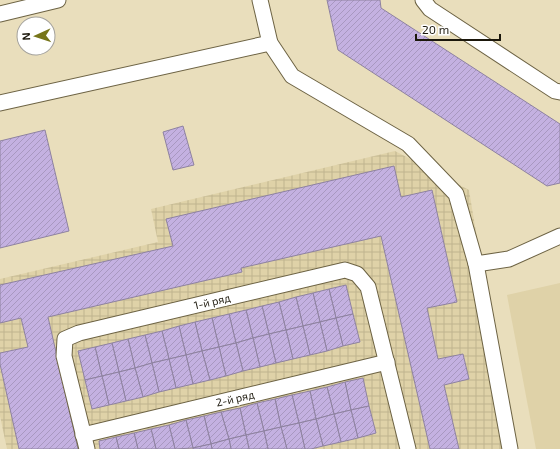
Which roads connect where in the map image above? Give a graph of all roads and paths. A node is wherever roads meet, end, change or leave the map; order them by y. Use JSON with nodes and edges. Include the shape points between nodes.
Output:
{"nodes":[{"id":1,"x":58,"y":0,"type":"edge"},
{"id":2,"x":260,"y":0,"type":"edge"},
{"id":3,"x":423,"y":0,"type":"edge"},
{"id":4,"x":0,"y":14,"type":"edge"},
{"id":5,"x":270,"y":43,"type":"junction"},
{"id":6,"x":560,"y":92,"type":"edge"},
{"id":7,"x":0,"y":103,"type":"edge"},
{"id":8,"x":560,"y":236,"type":"edge"},
{"id":9,"x":476,"y":264,"type":"junction"},
{"id":10,"x":387,"y":362,"type":"junction"},
{"id":11,"x":85,"y":442,"type":"edge"},
{"id":12,"x":408,"y":449,"type":"edge"},
{"id":13,"x":510,"y":449,"type":"edge"}],
"edges":[{"from":1,"to":4,"type":"lane"},
{"from":2,"to":5,"type":"lane"},
{"from":3,"to":6,"type":"lane","via":[[430,9]]},
{"from":5,"to":7,"type":"lane"},
{"from":5,"to":9,"type":"lane","via":[[292,76],[408,144],[456,194]]},
{"from":8,"to":9,"type":"lane","via":[[509,259]]},
{"from":9,"to":13,"type":"lane"},
{"from":10,"to":11,"type":"lane","name":"2-й ряд"},
{"from":10,"to":11,"type":"lane","name":"1-й ряд","via":[[368,287],[357,274],[345,270],[79,333],[65,339],[64,356]]},
{"from":10,"to":12,"type":"lane"}]}
